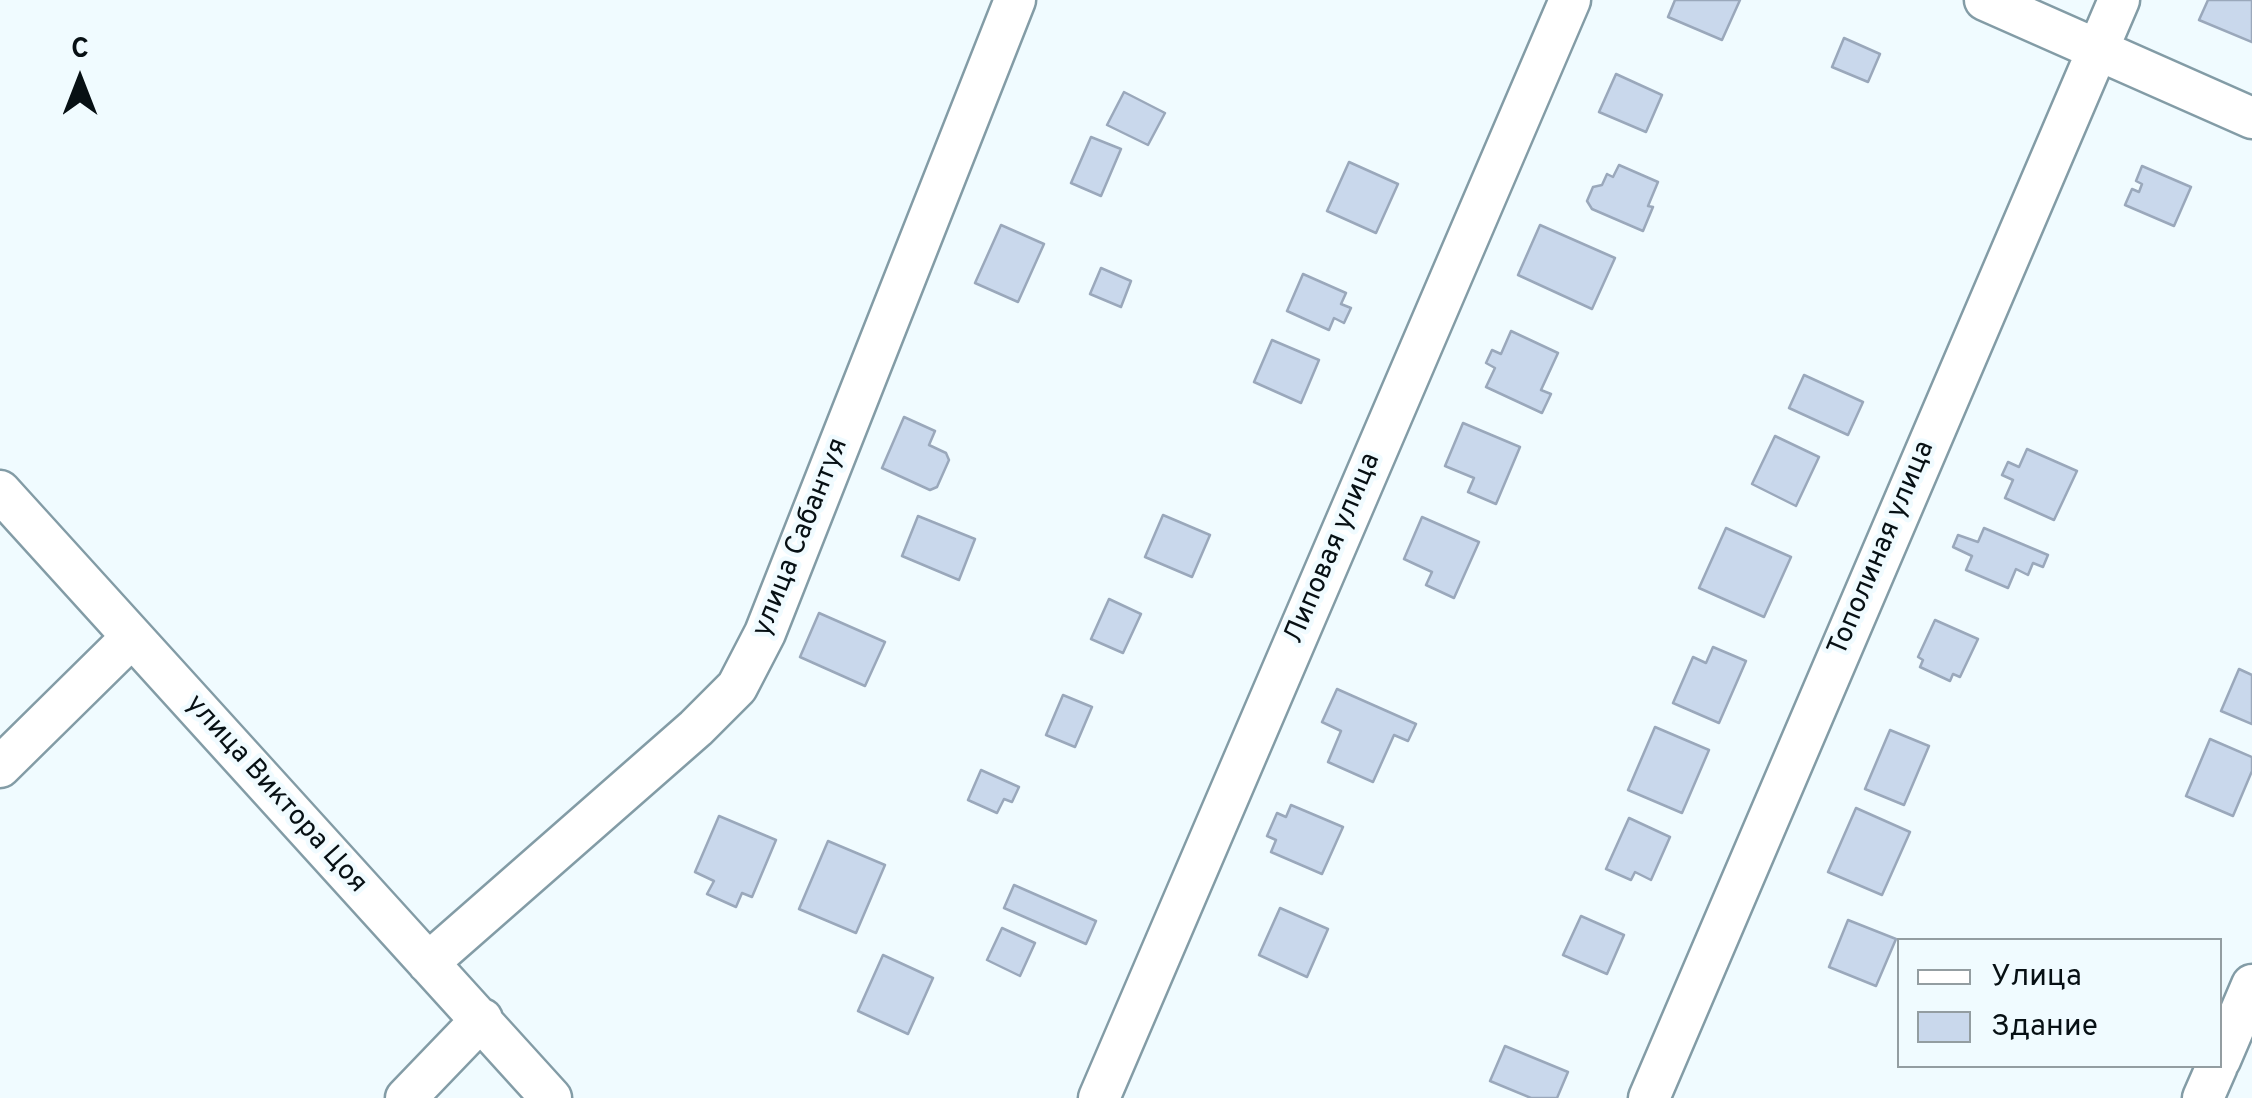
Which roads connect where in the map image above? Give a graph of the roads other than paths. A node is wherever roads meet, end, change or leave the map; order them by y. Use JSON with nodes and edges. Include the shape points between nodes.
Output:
{"nodes":[{"id":1,"x":1015,"y":0,"type":"edge"},
{"id":2,"x":1570,"y":0,"type":"edge"},
{"id":3,"x":1986,"y":0,"type":"edge"},
{"id":4,"x":2119,"y":0,"type":"edge"},
{"id":5,"x":2096,"y":49,"type":"junction"},
{"id":6,"x":2252,"y":118,"type":"edge"},
{"id":7,"x":0,"y":491,"type":"edge"},
{"id":8,"x":132,"y":637,"type":"junction"},
{"id":9,"x":0,"y":767,"type":"edge"},
{"id":10,"x":428,"y":964,"type":"junction"},
{"id":11,"x":2252,"y":985,"type":"edge"},
{"id":12,"x":482,"y":1020,"type":"junction"},
{"id":13,"x":2222,"y":1053,"type":"edge"},
{"id":14,"x":2216,"y":1068,"type":"edge"},
{"id":15,"x":406,"y":1098,"type":"edge"},
{"id":16,"x":552,"y":1098,"type":"edge"},
{"id":17,"x":1099,"y":1098,"type":"edge"},
{"id":18,"x":1649,"y":1098,"type":"edge"},
{"id":19,"x":2203,"y":1098,"type":"edge"}],
"edges":[{"from":1,"to":10,"type":"street","name":"улица Сабантуя","via":[[765,634],[737,687]]},
{"from":2,"to":17,"type":"street","name":"Липовая улица"},
{"from":3,"to":5,"type":"street"},
{"from":4,"to":5,"type":"street","name":"Тополиная улица"},
{"from":5,"to":6,"type":"street"},
{"from":5,"to":18,"type":"street","name":"Тополиная улица"},
{"from":7,"to":8,"type":"street","name":"улица Виктора Цоя"},
{"from":8,"to":9,"type":"street"},
{"from":8,"to":10,"type":"street","name":"улица Виктора Цоя"},
{"from":10,"to":12,"type":"street","name":"улица Виктора Цоя"},
{"from":11,"to":13,"type":"street"},
{"from":12,"to":15,"type":"street"},
{"from":12,"to":16,"type":"street","name":"улица Виктора Цоя"},
{"from":14,"to":19,"type":"street"}]}
